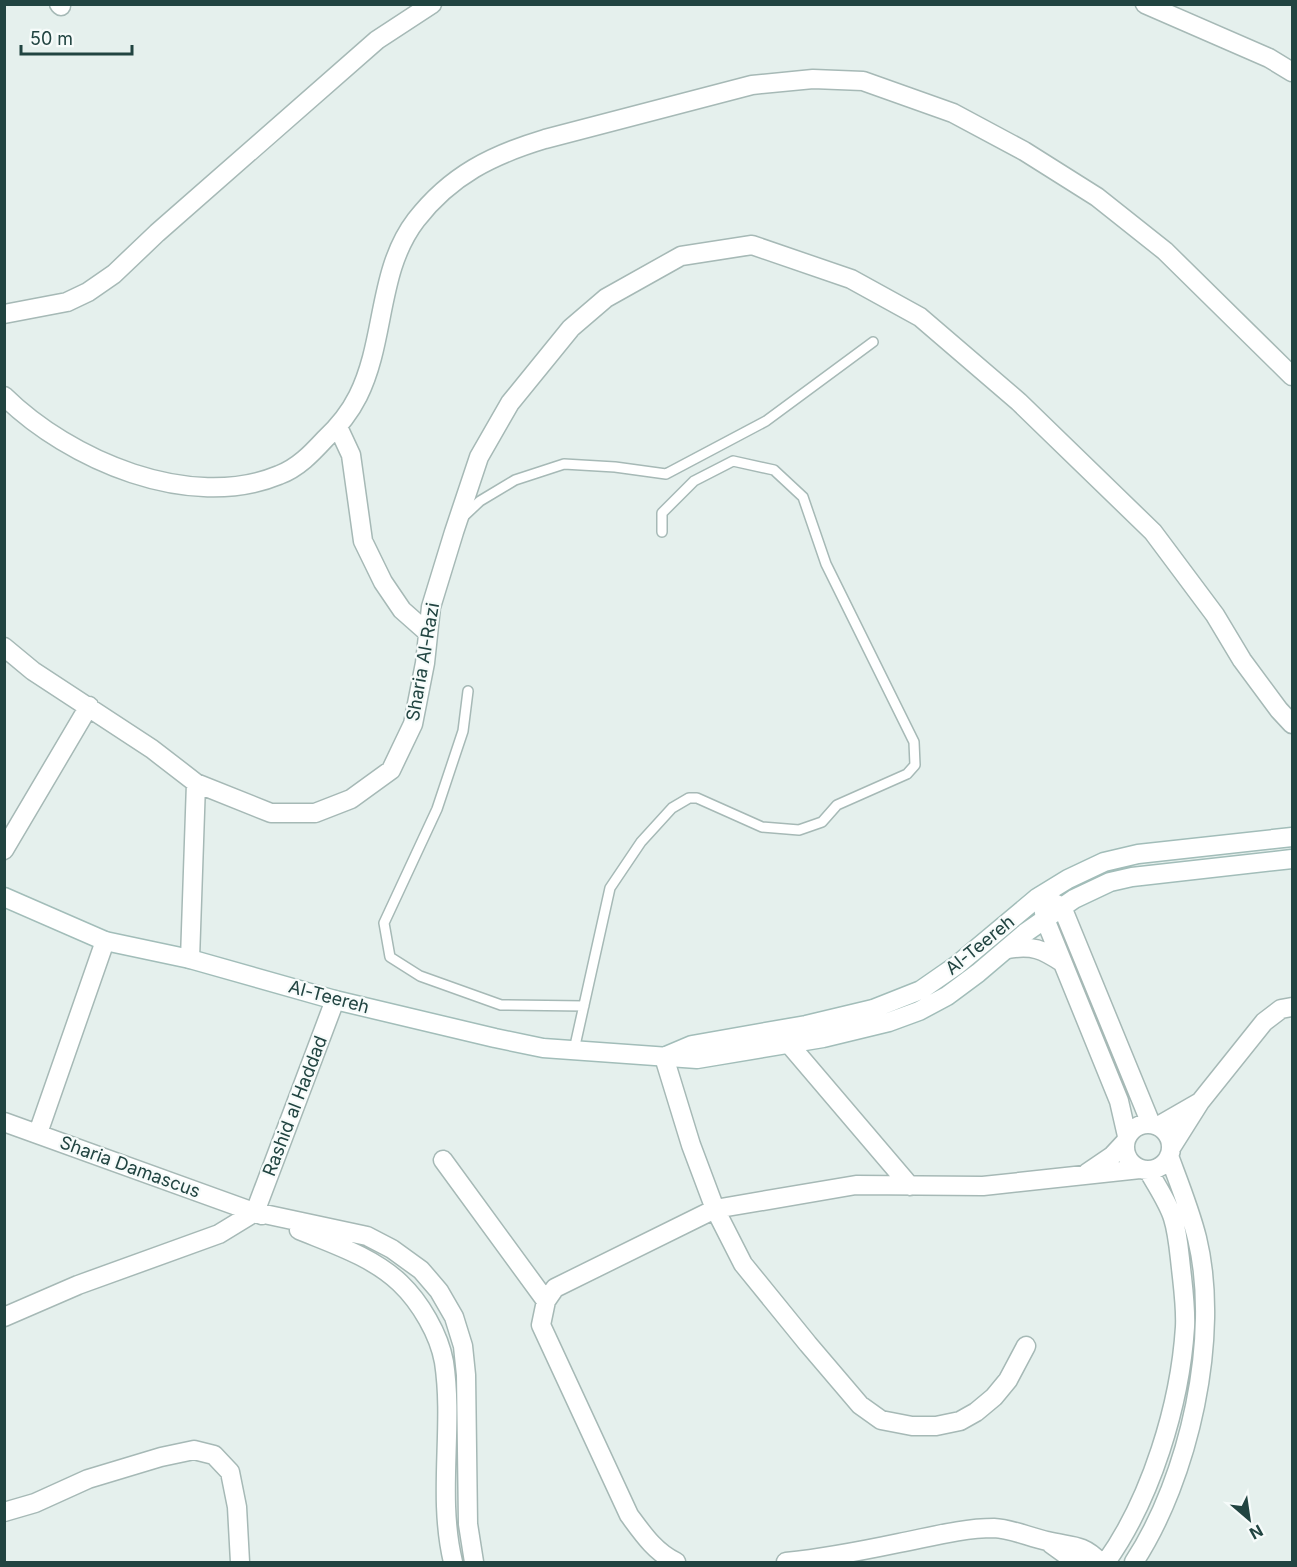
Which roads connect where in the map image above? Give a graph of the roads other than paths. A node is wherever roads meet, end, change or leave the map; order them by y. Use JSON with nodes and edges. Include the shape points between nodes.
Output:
{"nodes":[{"id":1,"x":432,"y":4,"type":"edge"},
{"id":2,"x":1145,"y":4,"type":"edge"},
{"id":3,"x":1293,"y":72,"type":"edge"},
{"id":4,"x":4,"y":314,"type":"edge"},
{"id":5,"x":873,"y":342,"type":"dead end"},
{"id":6,"x":1293,"y":376,"type":"edge"},
{"id":7,"x":4,"y":396,"type":"edge"},
{"id":8,"x":338,"y":427,"type":"junction"},
{"id":9,"x":458,"y":522,"type":"junction"},
{"id":10,"x":662,"y":532,"type":"dead end"},
{"id":11,"x":428,"y":633,"type":"junction"},
{"id":12,"x":4,"y":647,"type":"edge"},
{"id":13,"x":468,"y":691,"type":"dead end"},
{"id":14,"x":89,"y":706,"type":"junction"},
{"id":15,"x":1293,"y":724,"type":"edge"},
{"id":16,"x":195,"y":783,"type":"junction"},
{"id":17,"x":1293,"y":837,"type":"edge"},
{"id":18,"x":4,"y":850,"type":"edge"},
{"id":19,"x":1293,"y":859,"type":"edge"},
{"id":20,"x":1041,"y":896,"type":"junction"},
{"id":21,"x":4,"y":897,"type":"edge"},
{"id":22,"x":1062,"y":908,"type":"junction"},
{"id":23,"x":1045,"y":919,"type":"junction"},
{"id":24,"x":105,"y":941,"type":"junction"},
{"id":25,"x":1007,"y":949,"type":"junction"},
{"id":26,"x":190,"y":959,"type":"junction"},
{"id":27,"x":1063,"y":963,"type":"junction"},
{"id":28,"x":335,"y":1000,"type":"junction"},
{"id":29,"x":584,"y":1006,"type":"junction"},
{"id":30,"x":1293,"y":1007,"type":"edge"},
{"id":31,"x":789,"y":1044,"type":"junction"},
{"id":32,"x":574,"y":1050,"type":"junction"},
{"id":33,"x":664,"y":1057,"type":"junction"},
{"id":34,"x":1200,"y":1102,"type":"junction"},
{"id":35,"x":4,"y":1122,"type":"edge"},
{"id":36,"x":1154,"y":1125,"type":"junction"},
{"id":37,"x":38,"y":1133,"type":"junction"},
{"id":38,"x":1126,"y":1139,"type":"junction"},
{"id":39,"x":1170,"y":1152,"type":"junction"},
{"id":40,"x":443,"y":1160,"type":"dead end"},
{"id":41,"x":1144,"y":1169,"type":"junction"},
{"id":42,"x":1080,"y":1177,"type":"junction"},
{"id":43,"x":910,"y":1186,"type":"junction"},
{"id":44,"x":715,"y":1209,"type":"junction"},
{"id":45,"x":255,"y":1212,"type":"junction"},
{"id":46,"x":546,"y":1301,"type":"junction"},
{"id":47,"x":4,"y":1317,"type":"edge"},
{"id":48,"x":1026,"y":1346,"type":"dead end"},
{"id":49,"x":4,"y":1512,"type":"edge"},
{"id":50,"x":1047,"y":1541,"type":"junction"},
{"id":51,"x":240,"y":1563,"type":"edge"},
{"id":52,"x":453,"y":1563,"type":"edge"},
{"id":53,"x":474,"y":1563,"type":"edge"},
{"id":54,"x":676,"y":1563,"type":"edge"},
{"id":55,"x":786,"y":1563,"type":"edge"},
{"id":56,"x":1076,"y":1563,"type":"edge"},
{"id":57,"x":1100,"y":1563,"type":"edge"},
{"id":58,"x":1106,"y":1563,"type":"edge"},
{"id":59,"x":1134,"y":1563,"type":"edge"}],
"edges":[{"from":1,"to":4,"type":"street","via":[[377,40],[114,274],[67,302]]},
{"from":2,"to":3,"type":"street"},
{"from":5,"to":9,"type":"lane","via":[[766,421],[666,474],[564,464],[515,480],[480,501]]},
{"from":6,"to":8,"type":"street","via":[[1166,251],[1097,197],[1024,151],[953,113],[863,81],[813,79],[752,85],[545,139],[483,162],[461,176],[416,221],[399,250],[387,281],[371,363],[358,397]]},
{"from":7,"to":8,"type":"street","via":[[25,416],[95,459],[176,484],[210,488],[280,475],[304,460]]},
{"from":8,"to":11,"type":"street","via":[[351,455],[363,541],[402,610]]},
{"from":9,"to":11,"type":"street","name":"Sharia Al-Razi","via":[[431,607]]},
{"from":9,"to":15,"type":"street","name":"Sharia Al-Razi","via":[[479,457],[510,403],[572,328],[606,298],[681,256],[752,245],[851,279],[920,317],[1019,402],[1153,532],[1215,615],[1242,660]]},
{"from":10,"to":29,"type":"lane","via":[[662,513],[694,481],[733,461],[774,470],[803,497],[826,564],[914,742],[915,765],[907,774],[837,804],[822,822],[799,830],[762,827],[697,798],[672,808],[640,842],[610,888]]},
{"from":11,"to":16,"type":"street","name":"Sharia Al-Razi","via":[[413,723],[391,770],[351,800],[315,813],[271,813]]},
{"from":12,"to":14,"type":"street","name":"Sharia Al-Razi","via":[[33,671]]},
{"from":13,"to":29,"type":"lane","via":[[463,731],[437,809],[384,923],[390,957],[420,976],[501,1005]]},
{"from":14,"to":16,"type":"street","name":"Sharia Al-Razi"},
{"from":14,"to":18,"type":"street"},
{"from":16,"to":26,"type":"street"},
{"from":17,"to":20,"type":"street","name":"Al-Teereh","via":[[1138,854],[1104,862]]},
{"from":19,"to":22,"type":"street","name":"Al-Teereh","via":[[1132,877],[1110,882]]},
{"from":20,"to":22,"type":"street"},
{"from":20,"to":23,"type":"street"},
{"from":20,"to":33,"type":"street","name":"Al-Teereh","via":[[921,990],[873,1009],[692,1045]]},
{"from":21,"to":24,"type":"street","name":"Al-Teereh"},
{"from":22,"to":23,"type":"street","name":"Al-Teereh"},
{"from":22,"to":36,"type":"street"},
{"from":23,"to":25,"type":"street","name":"Al-Teereh"},
{"from":23,"to":27,"type":"street"},
{"from":24,"to":26,"type":"street","name":"Al-Teereh"},
{"from":24,"to":37,"type":"street"},
{"from":25,"to":27,"type":"street","via":[[1032,947]]},
{"from":25,"to":31,"type":"street","name":"Al-Teereh","via":[[947,996],[919,1011],[867,1028]]},
{"from":26,"to":28,"type":"street","name":"Al-Teereh"},
{"from":27,"to":38,"type":"street","via":[[1119,1101]]},
{"from":28,"to":32,"type":"street","name":"Al-Teereh","via":[[495,1038]]},
{"from":28,"to":45,"type":"street","name":"Rashid al Haddad"},
{"from":29,"to":32,"type":"lane"},
{"from":30,"to":34,"type":"street","via":[[1281,1009],[1264,1022]]},
{"from":31,"to":33,"type":"street","name":"Al-Teereh","via":[[697,1059]]},
{"from":31,"to":43,"type":"street"},
{"from":32,"to":33,"type":"street","name":"Al-Teereh"},
{"from":33,"to":44,"type":"street"},
{"from":34,"to":36,"type":"street"},
{"from":34,"to":39,"type":"street"},
{"from":35,"to":37,"type":"street","name":"Sharia Damascus"},
{"from":36,"to":38,"type":"street","via":[[1138,1126]]},
{"from":36,"to":39,"type":"street","via":[[1167,1133]]},
{"from":37,"to":45,"type":"street","name":"Sharia Damascus"},
{"from":38,"to":41,"type":"street","via":[[1127,1157]]},
{"from":38,"to":42,"type":"street","via":[[1103,1164]]},
{"from":39,"to":41,"type":"street","via":[[1158,1167]]},
{"from":39,"to":59,"type":"street","via":[[1197,1239],[1203,1278],[1202,1365],[1194,1412],[1174,1479]]},
{"from":40,"to":46,"type":"street"},
{"from":41,"to":42,"type":"street"},
{"from":41,"to":58,"type":"street","via":[[1173,1216],[1179,1243],[1185,1326],[1174,1406],[1160,1452],[1140,1503]]},
{"from":42,"to":43,"type":"street","via":[[983,1186]]},
{"from":43,"to":44,"type":"street","via":[[856,1185]]},
{"from":44,"to":46,"type":"street","via":[[555,1288]]},
{"from":44,"to":48,"type":"street","via":[[743,1264],[860,1405],[881,1420],[912,1426],[960,1421],[994,1397]]},
{"from":45,"to":47,"type":"street","via":[[219,1234],[78,1285]]},
{"from":45,"to":52,"type":"street","via":[[380,1267],[400,1283],[433,1329],[444,1360],[445,1517]]},
{"from":45,"to":53,"type":"street","via":[[367,1236],[421,1270],[439,1291],[454,1317],[463,1346],[468,1524]]},
{"from":46,"to":54,"type":"street","via":[[542,1325],[629,1515],[648,1541]]},
{"from":49,"to":51,"type":"street","via":[[88,1479],[194,1450],[214,1455],[230,1472],[237,1508]]},
{"from":50,"to":55,"type":"street","via":[[995,1528]]},
{"from":50,"to":56,"type":"street"},
{"from":50,"to":57,"type":"street","via":[[1086,1549]]}]}
